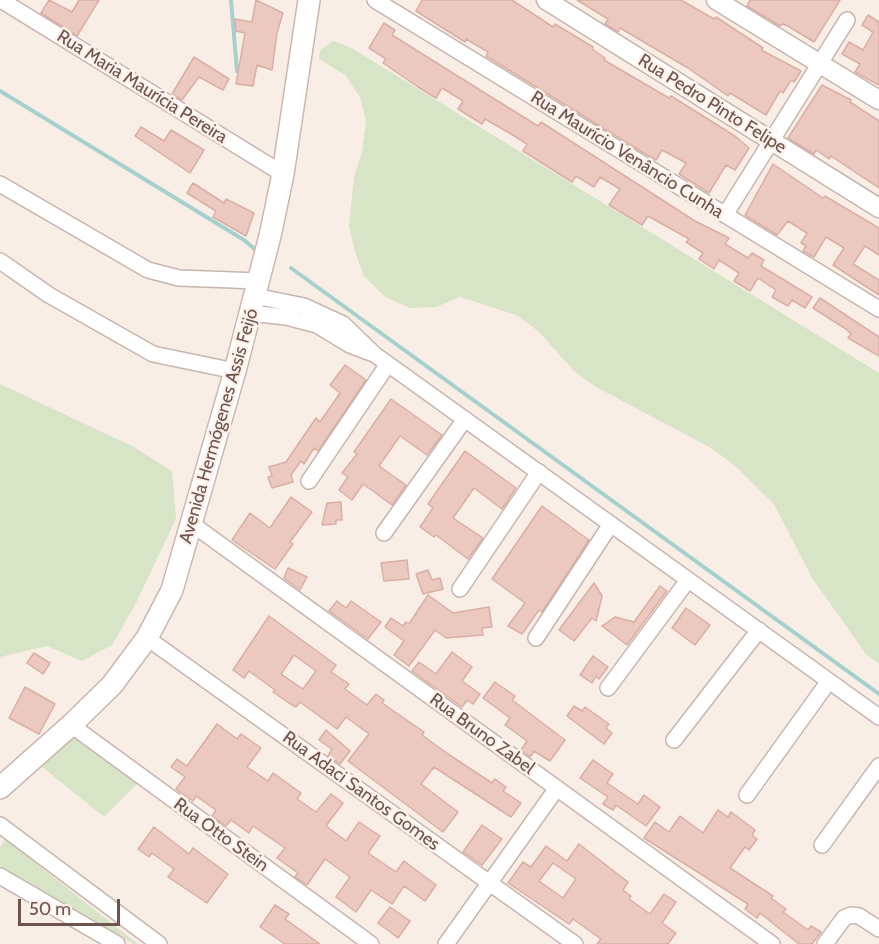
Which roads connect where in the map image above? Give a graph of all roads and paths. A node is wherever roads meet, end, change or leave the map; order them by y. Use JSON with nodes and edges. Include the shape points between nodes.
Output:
{"nodes":[{"id":1,"x":2,"y":0,"type":"edge"},
{"id":2,"x":309,"y":0,"type":"edge"},
{"id":3,"x":375,"y":0,"type":"edge"},
{"id":4,"x":546,"y":0,"type":"edge"},
{"id":5,"x":716,"y":0,"type":"edge"},
{"id":6,"x":847,"y":20,"type":"dead end"},
{"id":7,"x":820,"y":63,"type":"junction"},
{"id":8,"x":879,"y":100,"type":"edge"},
{"id":9,"x":771,"y":141,"type":"junction"},
{"id":10,"x":283,"y":174,"type":"junction"},
{"id":11,"x":0,"y":184,"type":"edge"},
{"id":12,"x":879,"y":208,"type":"edge"},
{"id":13,"x":725,"y":214,"type":"junction"},
{"id":14,"x":0,"y":261,"type":"edge"},
{"id":15,"x":254,"y":297,"type":"junction"},
{"id":16,"x":879,"y":309,"type":"edge"},
{"id":17,"x":388,"y":364,"type":"junction"},
{"id":18,"x":235,"y":370,"type":"junction"},
{"id":19,"x":465,"y":419,"type":"junction"},
{"id":20,"x":539,"y":472,"type":"junction"},
{"id":21,"x":309,"y":481,"type":"dead end"},
{"id":22,"x":192,"y":524,"type":"junction"},
{"id":23,"x":611,"y":524,"type":"junction"},
{"id":24,"x":384,"y":533,"type":"dead end"},
{"id":25,"x":688,"y":580,"type":"junction"},
{"id":26,"x":460,"y":589,"type":"dead end"},
{"id":27,"x":759,"y":630,"type":"junction"},
{"id":28,"x":536,"y":638,"type":"dead end"},
{"id":29,"x":147,"y":639,"type":"junction"},
{"id":30,"x":829,"y":681,"type":"junction"},
{"id":31,"x":608,"y":688,"type":"dead end"},
{"id":32,"x":879,"y":717,"type":"edge"},
{"id":33,"x":71,"y":725,"type":"junction"},
{"id":34,"x":674,"y":740,"type":"dead end"},
{"id":35,"x":879,"y":766,"type":"edge"},
{"id":36,"x":0,"y":788,"type":"edge"},
{"id":37,"x":557,"y":788,"type":"junction"},
{"id":38,"x":747,"y":795,"type":"dead end"},
{"id":39,"x":0,"y":825,"type":"edge"},
{"id":40,"x":822,"y":845,"type":"dead end"},
{"id":41,"x":0,"y":876,"type":"edge"},
{"id":42,"x":489,"y":883,"type":"junction"},
{"id":43,"x":879,"y":929,"type":"edge"},
{"id":44,"x":117,"y":944,"type":"edge"},
{"id":45,"x":159,"y":944,"type":"edge"},
{"id":46,"x":371,"y":944,"type":"edge"},
{"id":47,"x":446,"y":944,"type":"edge"},
{"id":48,"x":575,"y":944,"type":"edge"},
{"id":49,"x":772,"y":944,"type":"edge"},
{"id":50,"x":825,"y":944,"type":"edge"}],
"edges":[{"from":1,"to":10,"type":"street","name":"Rua Maria Maurícia Pereira"},
{"from":2,"to":10,"type":"main road","name":"Avenida Hermógenes Assis Feijó"},
{"from":3,"to":13,"type":"street","name":"Rua Maurício Venâncio Cunha"},
{"from":4,"to":9,"type":"street","name":"Rua Pedro Pinto Felipe"},
{"from":5,"to":7,"type":"street"},
{"from":6,"to":7,"type":"street"},
{"from":7,"to":8,"type":"street"},
{"from":7,"to":9,"type":"street"},
{"from":9,"to":12,"type":"street","name":"Rua Pedro Pinto Felipe"},
{"from":9,"to":13,"type":"street"},
{"from":10,"to":15,"type":"main road","name":"Avenida Hermógenes Assis Feijó"},
{"from":11,"to":15,"type":"street","via":[[148,270]]},
{"from":13,"to":16,"type":"street","name":"Rua Maurício Venâncio Cunha"},
{"from":14,"to":18,"type":"street","via":[[59,301],[153,354]]},
{"from":15,"to":17,"type":"street","via":[[325,314],[343,324]]},
{"from":15,"to":18,"type":"main road","name":"Avenida Hermógenes Assis Feijó"},
{"from":17,"to":19,"type":"street"},
{"from":17,"to":21,"type":"street"},
{"from":18,"to":22,"type":"main road","name":"Avenida Hermógenes Assis Feijó"},
{"from":19,"to":20,"type":"street"},
{"from":19,"to":24,"type":"street"},
{"from":20,"to":23,"type":"street"},
{"from":20,"to":26,"type":"street"},
{"from":22,"to":29,"type":"main road","name":"Avenida Hermógenes Assis Feijó","via":[[172,590]]},
{"from":22,"to":37,"type":"street","name":"Rua Bruno Zabel"},
{"from":23,"to":25,"type":"street"},
{"from":23,"to":28,"type":"street"},
{"from":25,"to":27,"type":"street"},
{"from":25,"to":31,"type":"street"},
{"from":27,"to":30,"type":"street"},
{"from":27,"to":34,"type":"street"},
{"from":29,"to":33,"type":"main road","name":"Avenida Hermógenes Assis Feijó","via":[[112,685]]},
{"from":29,"to":42,"type":"street","name":"Rua Adaci Santos Gomes"},
{"from":30,"to":32,"type":"street"},
{"from":30,"to":38,"type":"street"},
{"from":33,"to":36,"type":"main road","name":"Avenida Hermógenes Assis Feijó"},
{"from":33,"to":46,"type":"street","name":"Rua Otto Stein"},
{"from":35,"to":40,"type":"street"},
{"from":37,"to":42,"type":"street"},
{"from":37,"to":49,"type":"street","name":"Rua Bruno Zabel"},
{"from":39,"to":45,"type":"street"},
{"from":41,"to":44,"type":"street"},
{"from":42,"to":47,"type":"street"},
{"from":42,"to":48,"type":"street","name":"Rua Adaci Santos Gomes"},
{"from":43,"to":50,"type":"street","via":[[851,915]]}]}
